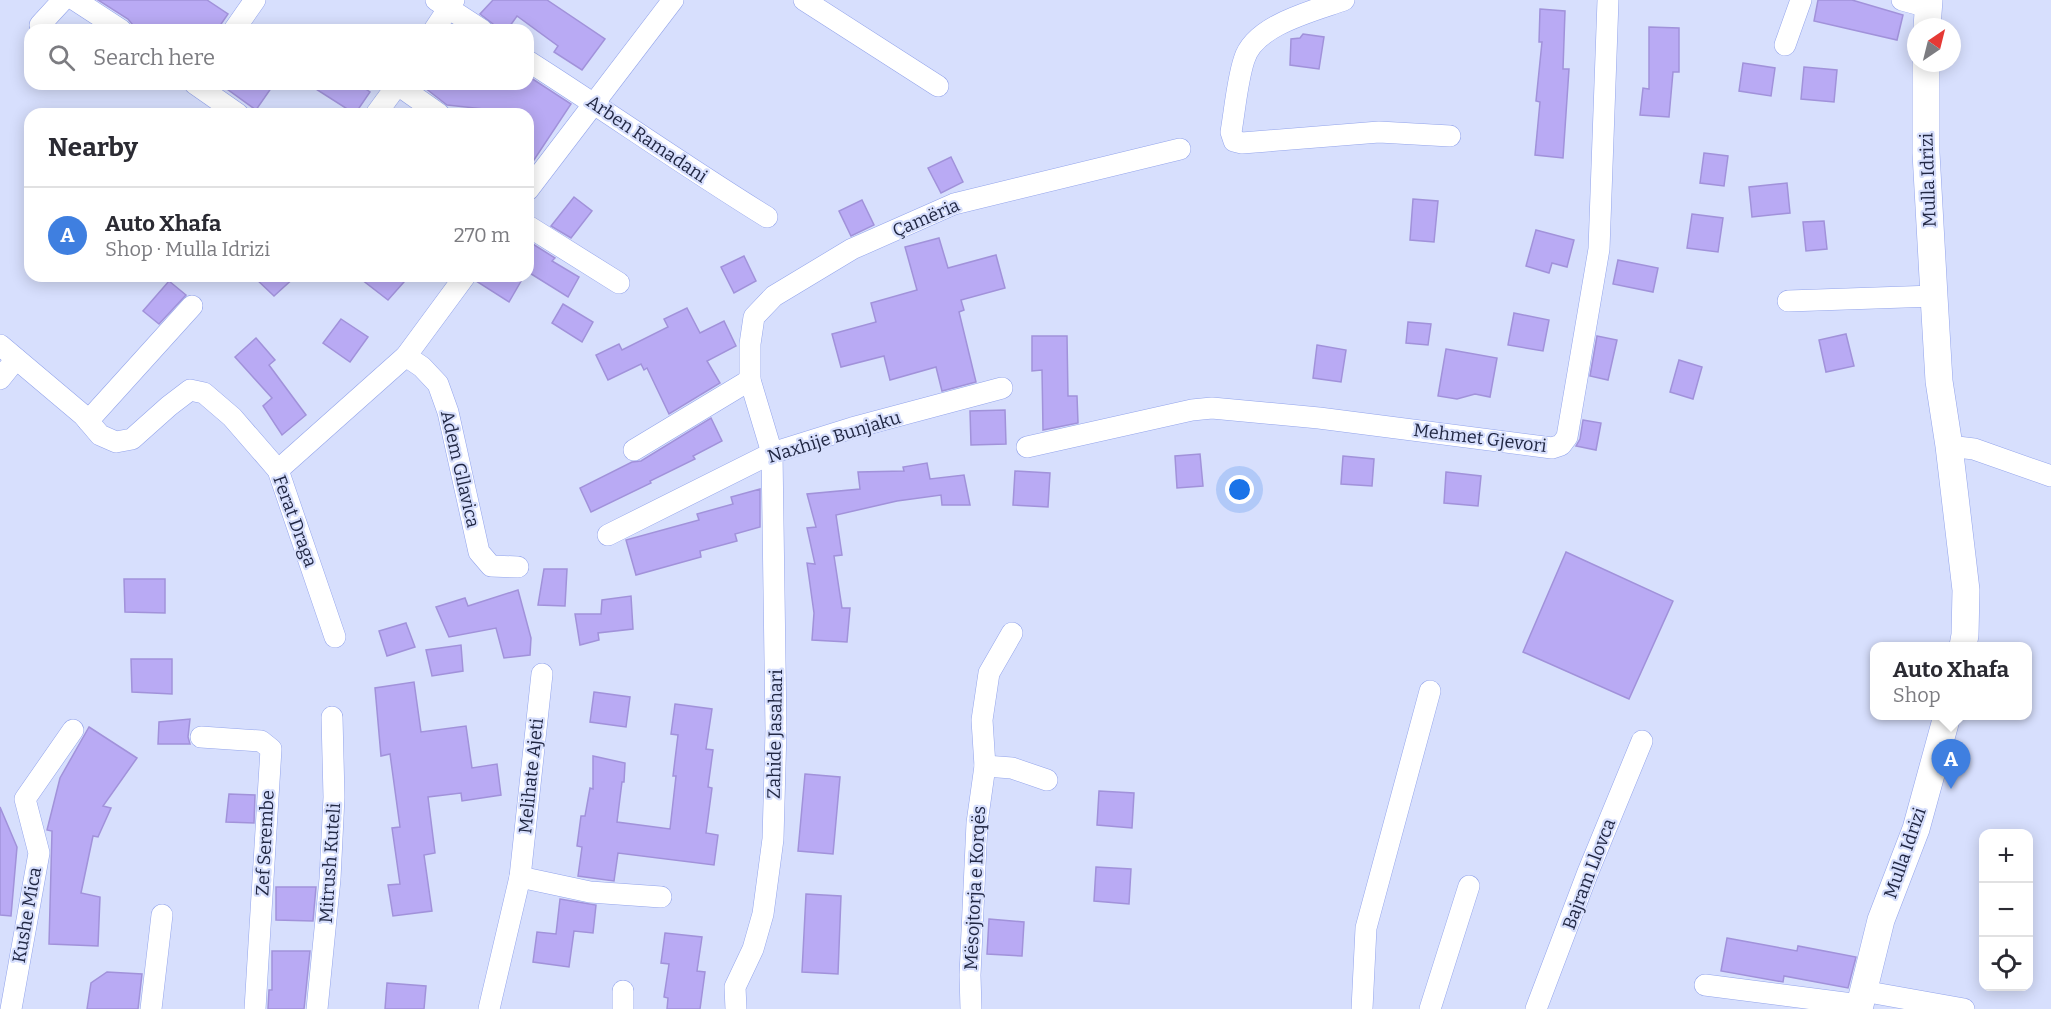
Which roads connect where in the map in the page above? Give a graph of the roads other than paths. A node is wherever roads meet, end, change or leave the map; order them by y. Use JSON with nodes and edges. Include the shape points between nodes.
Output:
{"nodes":[{"id":1,"x":63,"y":0,"type":"edge"},
{"id":2,"x":75,"y":0,"type":"edge"},
{"id":3,"x":255,"y":0,"type":"edge"},
{"id":4,"x":673,"y":0,"type":"edge"},
{"id":5,"x":804,"y":0,"type":"edge"},
{"id":6,"x":1344,"y":0,"type":"edge"},
{"id":7,"x":1608,"y":0,"type":"edge"},
{"id":8,"x":1801,"y":0,"type":"edge"},
{"id":9,"x":1902,"y":0,"type":"edge"},
{"id":10,"x":446,"y":3,"type":"edge"},
{"id":11,"x":1928,"y":11,"type":"edge"},
{"id":12,"x":42,"y":24,"type":"edge"},
{"id":13,"x":112,"y":24,"type":"edge"},
{"id":14,"x":238,"y":24,"type":"edge"},
{"id":15,"x":437,"y":24,"type":"edge"},
{"id":16,"x":474,"y":24,"type":"edge"},
{"id":17,"x":1785,"y":45,"type":"dead end"},
{"id":18,"x":534,"y":65,"type":"edge"},
{"id":19,"x":1926,"y":72,"type":"edge"},
{"id":20,"x":938,"y":86,"type":"dead end"},
{"id":21,"x":204,"y":90,"type":"edge"},
{"id":22,"x":394,"y":90,"type":"edge"},
{"id":23,"x":406,"y":90,"type":"edge"},
{"id":24,"x":595,"y":103,"type":"junction"},
{"id":25,"x":229,"y":108,"type":"edge"},
{"id":26,"x":380,"y":108,"type":"edge"},
{"id":27,"x":432,"y":108,"type":"edge"},
{"id":28,"x":1450,"y":136,"type":"dead end"},
{"id":29,"x":1180,"y":149,"type":"dead end"},
{"id":30,"x":534,"y":176,"type":"edge"},
{"id":31,"x":767,"y":217,"type":"dead end"},
{"id":32,"x":534,"y":230,"type":"edge"},
{"id":33,"x":461,"y":282,"type":"edge"},
{"id":34,"x":619,"y":283,"type":"dead end"},
{"id":35,"x":1934,"y":296,"type":"junction"},
{"id":36,"x":1788,"y":301,"type":"dead end"},
{"id":37,"x":192,"y":306,"type":"dead end"},
{"id":38,"x":0,"y":345,"type":"edge"},
{"id":39,"x":406,"y":356,"type":"junction"},
{"id":40,"x":16,"y":359,"type":"junction"},
{"id":41,"x":0,"y":379,"type":"edge"},
{"id":42,"x":750,"y":380,"type":"junction"},
{"id":43,"x":1002,"y":388,"type":"dead end"},
{"id":44,"x":88,"y":421,"type":"junction"},
{"id":45,"x":1949,"y":446,"type":"junction"},
{"id":46,"x":1027,"y":447,"type":"dead end"},
{"id":47,"x":634,"y":450,"type":"dead end"},
{"id":48,"x":772,"y":453,"type":"junction"},
{"id":49,"x":278,"y":470,"type":"junction"},
{"id":50,"x":2051,"y":476,"type":"edge"},
{"id":51,"x":608,"y":535,"type":"dead end"},
{"id":52,"x":518,"y":567,"type":"dead end"},
{"id":53,"x":1012,"y":633,"type":"dead end"},
{"id":54,"x":335,"y":637,"type":"dead end"},
{"id":55,"x":1964,"y":642,"type":"edge"},
{"id":56,"x":542,"y":674,"type":"dead end"},
{"id":57,"x":1430,"y":691,"type":"dead end"},
{"id":58,"x":332,"y":717,"type":"dead end"},
{"id":59,"x":1946,"y":720,"type":"edge"},
{"id":60,"x":73,"y":730,"type":"dead end"},
{"id":61,"x":201,"y":737,"type":"dead end"},
{"id":62,"x":1642,"y":741,"type":"dead end"},
{"id":63,"x":985,"y":766,"type":"junction"},
{"id":64,"x":1047,"y":780,"type":"dead end"},
{"id":65,"x":520,"y":877,"type":"junction"},
{"id":66,"x":1469,"y":886,"type":"dead end"},
{"id":67,"x":661,"y":897,"type":"dead end"},
{"id":68,"x":162,"y":915,"type":"dead end"},
{"id":69,"x":1705,"y":985,"type":"dead end"},
{"id":70,"x":1861,"y":1002,"type":"edge"},
{"id":71,"x":11,"y":1009,"type":"edge"},
{"id":72,"x":151,"y":1009,"type":"edge"},
{"id":73,"x":255,"y":1009,"type":"edge"},
{"id":74,"x":317,"y":1009,"type":"edge"},
{"id":75,"x":489,"y":1009,"type":"edge"},
{"id":76,"x":736,"y":1009,"type":"edge"},
{"id":77,"x":971,"y":1009,"type":"edge"},
{"id":78,"x":1362,"y":1009,"type":"edge"},
{"id":79,"x":1430,"y":1009,"type":"edge"},
{"id":80,"x":1536,"y":1009,"type":"edge"},
{"id":81,"x":1964,"y":1009,"type":"edge"}],
"edges":[{"from":1,"to":12,"type":"street"},
{"from":2,"to":13,"type":"street"},
{"from":3,"to":14,"type":"street"},
{"from":4,"to":24,"type":"street"},
{"from":5,"to":20,"type":"street"},
{"from":6,"to":28,"type":"street","via":[[1289,19],[1253,43],[1244,58],[1231,132],[1234,141],[1379,132]]},
{"from":7,"to":46,"type":"street","name":"Mehmet Gjevori","via":[[1599,249],[1562,446],[1552,448],[1212,408]]},
{"from":8,"to":17,"type":"street"},
{"from":9,"to":11,"type":"street"},
{"from":10,"to":15,"type":"street"},
{"from":10,"to":16,"type":"street"},
{"from":18,"to":24,"type":"street","name":"Arben Ramadani"},
{"from":19,"to":35,"type":"street","name":"Mulla Idrizi"},
{"from":21,"to":25,"type":"street"},
{"from":22,"to":26,"type":"street"},
{"from":23,"to":27,"type":"street"},
{"from":24,"to":30,"type":"street"},
{"from":24,"to":31,"type":"street","name":"Arben Ramadani"},
{"from":29,"to":42,"type":"street","name":"Çamëria","via":[[954,204],[852,249],[774,296],[754,317]]},
{"from":32,"to":34,"type":"street"},
{"from":33,"to":39,"type":"street"},
{"from":35,"to":36,"type":"street"},
{"from":35,"to":45,"type":"street","name":"Mulla Idrizi","via":[[1939,381]]},
{"from":37,"to":44,"type":"street"},
{"from":38,"to":40,"type":"street","name":"Ferat Draga"},
{"from":39,"to":49,"type":"street"},
{"from":39,"to":52,"type":"street","name":"Adem Gllavica","via":[[438,384],[448,412],[479,552],[491,566]]},
{"from":40,"to":41,"type":"street"},
{"from":40,"to":44,"type":"street","name":"Ferat Draga"},
{"from":42,"to":47,"type":"street"},
{"from":42,"to":48,"type":"street","name":"Çamëria"},
{"from":43,"to":48,"type":"street","name":"Naxhije Bunjaku"},
{"from":44,"to":49,"type":"street","name":"Ferat Draga","via":[[100,435],[116,442],[132,439],[190,390],[204,393],[232,417]]},
{"from":45,"to":50,"type":"street","via":[[1974,449]]},
{"from":45,"to":55,"type":"street","name":"Mulla Idrizi","via":[[1966,590]]},
{"from":48,"to":51,"type":"street","name":"Naxhije Bunjaku"},
{"from":48,"to":76,"type":"street","name":"Zahide Jasahari","via":[[776,730],[773,839],[763,914],[753,949],[735,987]]},
{"from":49,"to":54,"type":"street","name":"Ferat Draga"},
{"from":53,"to":63,"type":"street","name":"Mësojtorja e Korqës","via":[[989,674],[982,720]]},
{"from":56,"to":65,"type":"street","name":"Melihate Ajeti"},
{"from":57,"to":78,"type":"street","via":[[1366,928]]},
{"from":58,"to":74,"type":"street","name":"Mitrush Kuteli","via":[[330,879]]},
{"from":59,"to":70,"type":"street","name":"Mulla Idrizi","via":[[1916,829],[1881,920]]},
{"from":60,"to":71,"type":"street","name":"Kushe Mica","via":[[25,799],[39,853]]},
{"from":61,"to":73,"type":"street","name":"Zef Serembe","via":[[261,741],[271,748]]},
{"from":62,"to":80,"type":"street","name":"Bajram Llovca"},
{"from":63,"to":64,"type":"street","via":[[1012,768]]},
{"from":63,"to":77,"type":"street","name":"Mësojtorja e Korqës","via":[[977,823]]},
{"from":65,"to":67,"type":"street","via":[[590,892]]},
{"from":65,"to":75,"type":"street","name":"Melihate Ajeti"},
{"from":66,"to":79,"type":"street"},
{"from":68,"to":72,"type":"street"},
{"from":69,"to":70,"type":"street"},
{"from":70,"to":81,"type":"street"}]}
